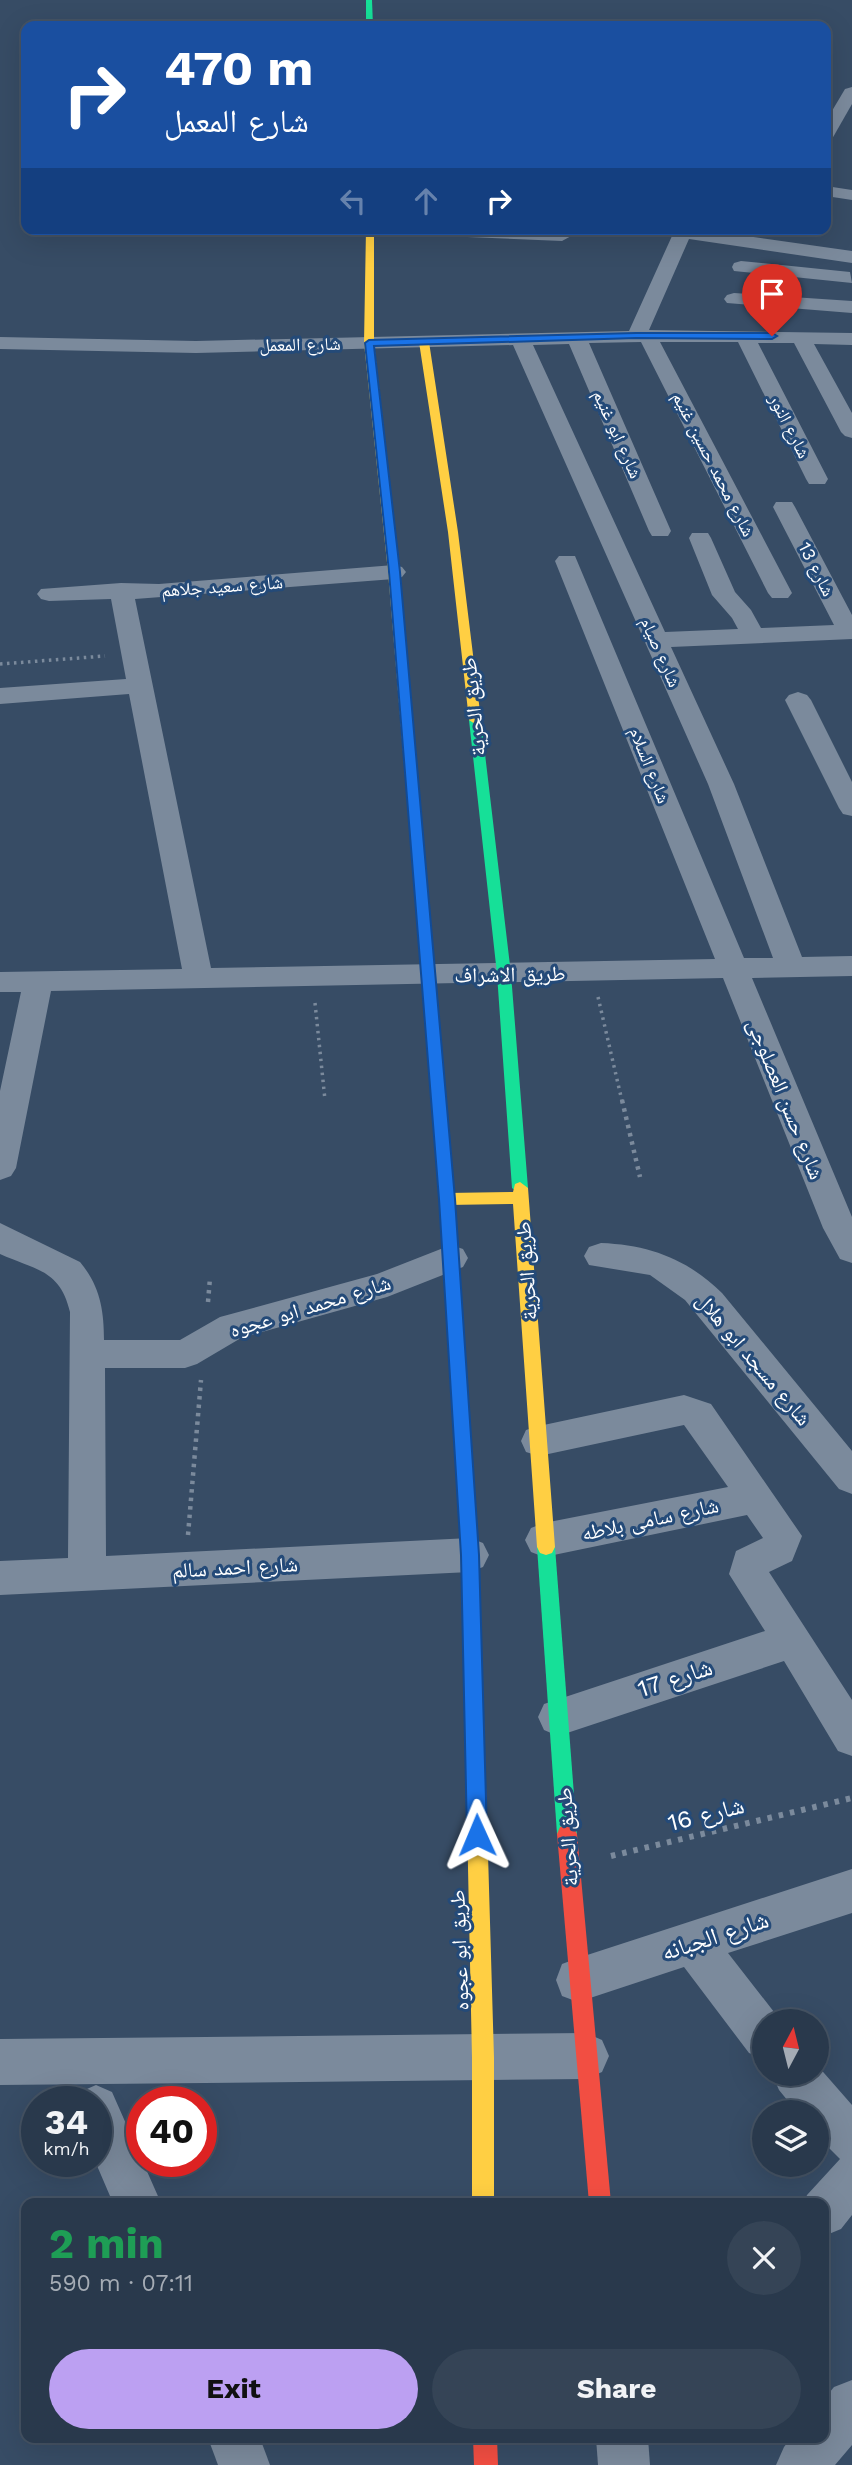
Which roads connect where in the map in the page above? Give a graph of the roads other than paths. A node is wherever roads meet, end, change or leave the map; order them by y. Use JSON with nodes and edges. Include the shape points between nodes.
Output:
{"nodes":[{"id":1,"x":369,"y":0,"type":"edge"},
{"id":2,"x":370,"y":21,"type":"edge"},
{"id":3,"x":851,"y":92,"type":"edge"},
{"id":4,"x":831,"y":133,"type":"edge"},
{"id":5,"x":831,"y":192,"type":"edge"},
{"id":6,"x":852,"y":195,"type":"edge"},
{"id":7,"x":831,"y":210,"type":"edge"},
{"id":8,"x":852,"y":212,"type":"edge"},
{"id":9,"x":370,"y":235,"type":"edge"},
{"id":10,"x":538,"y":235,"type":"edge"},
{"id":11,"x":564,"y":235,"type":"edge"},
{"id":12,"x":682,"y":235,"type":"edge"},
{"id":13,"x":721,"y":235,"type":"edge"},
{"id":14,"x":793,"y":235,"type":"edge"},
{"id":15,"x":750,"y":242,"type":"junction"},
{"id":16,"x":786,"y":247,"type":"junction"},
{"id":17,"x":852,"y":257,"type":"edge"},
{"id":18,"x":741,"y":267,"type":"junction"},
{"id":19,"x":852,"y":279,"type":"edge"},
{"id":20,"x":734,"y":299,"type":"junction"},
{"id":21,"x":817,"y":305,"type":"junction"},
{"id":22,"x":852,"y":307,"type":"edge"},
{"id":23,"x":641,"y":335,"type":"junction"},
{"id":24,"x":738,"y":335,"type":"junction"},
{"id":25,"x":576,"y":337,"type":"junction"},
{"id":26,"x":808,"y":337,"type":"junction"},
{"id":27,"x":852,"y":339,"type":"edge"},
{"id":28,"x":521,"y":340,"type":"junction"},
{"id":29,"x":424,"y":342,"type":"junction"},
{"id":30,"x":0,"y":343,"type":"edge"},
{"id":31,"x":369,"y":343,"type":"junction"},
{"id":32,"x":852,"y":432,"type":"edge"},
{"id":33,"x":817,"y":479,"type":"dead end"},
{"id":34,"x":784,"y":507,"type":"dead end"},
{"id":35,"x":660,"y":531,"type":"dead end"},
{"id":36,"x":701,"y":538,"type":"dead end"},
{"id":37,"x":567,"y":561,"type":"dead end"},
{"id":38,"x":394,"y":572,"type":"junction"},
{"id":39,"x":121,"y":590,"type":"junction"},
{"id":40,"x":780,"y":593,"type":"dead end"},
{"id":41,"x":49,"y":594,"type":"dead end"},
{"id":42,"x":850,"y":632,"type":"edge"},
{"id":43,"x":752,"y":636,"type":"junction"},
{"id":44,"x":655,"y":640,"type":"junction"},
{"id":45,"x":140,"y":686,"type":"junction"},
{"id":46,"x":0,"y":696,"type":"edge"},
{"id":47,"x":798,"y":700,"type":"dead end"},
{"id":48,"x":852,"y":808,"type":"edge"},
{"id":49,"x":852,"y":966,"type":"edge"},
{"id":50,"x":792,"y":968,"type":"junction"},
{"id":51,"x":733,"y":969,"type":"junction"},
{"id":52,"x":504,"y":974,"type":"junction"},
{"id":53,"x":429,"y":975,"type":"junction"},
{"id":54,"x":199,"y":979,"type":"junction"},
{"id":55,"x":38,"y":981,"type":"junction"},
{"id":56,"x":0,"y":982,"type":"edge"},
{"id":57,"x":0,"y":1168,"type":"edge"},
{"id":58,"x":520,"y":1198,"type":"junction"},
{"id":59,"x":447,"y":1199,"type":"junction"},
{"id":60,"x":0,"y":1236,"type":"edge"},
{"id":61,"x":846,"y":1239,"type":"edge"},
{"id":62,"x":601,"y":1256,"type":"dead end"},
{"id":63,"x":451,"y":1258,"type":"junction"},
{"id":64,"x":87,"y":1354,"type":"junction"},
{"id":65,"x":539,"y":1441,"type":"junction"},
{"id":66,"x":852,"y":1479,"type":"edge"},
{"id":67,"x":756,"y":1497,"type":"junction"},
{"id":68,"x":544,"y":1540,"type":"junction"},
{"id":69,"x":470,"y":1555,"type":"junction"},
{"id":70,"x":87,"y":1574,"type":"junction"},
{"id":71,"x":0,"y":1578,"type":"edge"},
{"id":72,"x":793,"y":1640,"type":"junction"},
{"id":73,"x":558,"y":1717,"type":"junction"},
{"id":74,"x":852,"y":1737,"type":"edge"},
{"id":75,"x":852,"y":1891,"type":"edge"},
{"id":76,"x":693,"y":1944,"type":"junction"},
{"id":77,"x":578,"y":1980,"type":"junction"},
{"id":78,"x":752,"y":2020,"type":"edge"},
{"id":79,"x":586,"y":2056,"type":"junction"},
{"id":80,"x":483,"y":2058,"type":"junction"},
{"id":81,"x":75,"y":2060,"type":"junction"},
{"id":82,"x":0,"y":2062,"type":"edge"},
{"id":83,"x":86,"y":2086,"type":"edge"},
{"id":84,"x":805,"y":2086,"type":"edge"},
{"id":85,"x":852,"y":2141,"type":"edge"},
{"id":86,"x":112,"y":2145,"type":"edge"},
{"id":87,"x":852,"y":2178,"type":"edge"},
{"id":88,"x":135,"y":2198,"type":"edge"},
{"id":89,"x":483,"y":2198,"type":"edge"},
{"id":90,"x":600,"y":2198,"type":"edge"},
{"id":91,"x":829,"y":2205,"type":"edge"},
{"id":92,"x":852,"y":2405,"type":"edge"},
{"id":93,"x":829,"y":2433,"type":"edge"},
{"id":94,"x":236,"y":2443,"type":"edge"},
{"id":95,"x":485,"y":2443,"type":"edge"},
{"id":96,"x":820,"y":2443,"type":"edge"},
{"id":97,"x":244,"y":2465,"type":"edge"},
{"id":98,"x":486,"y":2465,"type":"edge"},
{"id":99,"x":802,"y":2465,"type":"edge"}],
"edges":[{"from":1,"to":2,"type":"street"},
{"from":3,"to":4,"type":"street"},
{"from":5,"to":6,"type":"street"},
{"from":7,"to":8,"type":"street"},
{"from":9,"to":31,"type":"street","name":"طريق ابو عجوه"},
{"from":10,"to":11,"type":"street"},
{"from":12,"to":23,"type":"street"},
{"from":13,"to":15,"type":"street"},
{"from":14,"to":16,"type":"street"},
{"from":15,"to":16,"type":"street"},
{"from":15,"to":18,"type":"street"},
{"from":16,"to":17,"type":"street"},
{"from":18,"to":19,"type":"street"},
{"from":18,"to":20,"type":"street"},
{"from":20,"to":21,"type":"street"},
{"from":20,"to":24,"type":"street"},
{"from":21,"to":22,"type":"street"},
{"from":21,"to":26,"type":"street"},
{"from":23,"to":24,"type":"street","name":"شارع المعمل"},
{"from":23,"to":25,"type":"street","name":"شارع المعمل"},
{"from":23,"to":40,"type":"street","name":"شارع محمد حسين غنيم"},
{"from":24,"to":26,"type":"street","name":"شارع المعمل"},
{"from":24,"to":33,"type":"street","name":"شارع النور"},
{"from":25,"to":28,"type":"street","name":"شارع المعمل"},
{"from":25,"to":35,"type":"street","name":"شارع ابو غنيم"},
{"from":26,"to":27,"type":"street","name":"شارع المعمل"},
{"from":26,"to":32,"type":"street"},
{"from":28,"to":29,"type":"street","name":"شارع المعمل"},
{"from":28,"to":44,"type":"street","name":"شارع صيام"},
{"from":29,"to":31,"type":"street","name":"شارع المعمل"},
{"from":29,"to":52,"type":"street","name":"طريق الحرية","via":[[453,533]]},
{"from":30,"to":31,"type":"street","name":"شارع المعمل","via":[[144,347]]},
{"from":31,"to":38,"type":"street","name":"طريق ابو عجوه"},
{"from":34,"to":42,"type":"street","name":"شارع 13"},
{"from":36,"to":43,"type":"street","via":[[724,594],[743,615]]},
{"from":37,"to":51,"type":"street","name":"شارع السلام"},
{"from":38,"to":39,"type":"street","name":"شارع سعيد جلاهم"},
{"from":38,"to":53,"type":"street","name":"طريق ابو عجوه"},
{"from":39,"to":41,"type":"street","name":"شارع سعيد جلاهم"},
{"from":39,"to":45,"type":"street"},
{"from":42,"to":43,"type":"street"},
{"from":43,"to":44,"type":"street"},
{"from":44,"to":50,"type":"street","name":"شارع صيام","via":[[721,784]]},
{"from":45,"to":46,"type":"street"},
{"from":45,"to":54,"type":"street"},
{"from":47,"to":48,"type":"street"},
{"from":49,"to":50,"type":"street","name":"طريق الاشراف"},
{"from":50,"to":51,"type":"street","name":"طريق الاشراف"},
{"from":51,"to":52,"type":"street","name":"طريق الاشراف"},
{"from":51,"to":61,"type":"street","name":"شارع حسن العصلوجى"},
{"from":52,"to":53,"type":"street","name":"طريق الاشراف"},
{"from":52,"to":58,"type":"street","name":"طريق الحرية"},
{"from":53,"to":54,"type":"street","name":"طريق الاشراف"},
{"from":53,"to":59,"type":"street","name":"طريق ابو عجوه"},
{"from":54,"to":55,"type":"street","name":"طريق الاشراف"},
{"from":55,"to":56,"type":"street","name":"طريق الاشراف"},
{"from":55,"to":57,"type":"street"},
{"from":58,"to":59,"type":"street"},
{"from":58,"to":65,"type":"street","name":"طريق الحرية"},
{"from":59,"to":63,"type":"street","name":"طريق ابو عجوه"},
{"from":60,"to":64,"type":"street","via":[[72,1274],[84,1291]]},
{"from":62,"to":66,"type":"street","name":"شارع مسجد ابو هلال","via":[[660,1264],[688,1280]]},
{"from":63,"to":64,"type":"street","name":"شارع محمد ابو عجوه","via":[[387,1284],[232,1327],[185,1354]]},
{"from":63,"to":69,"type":"street","name":"طريق ابو عجوه"},
{"from":64,"to":70,"type":"street"},
{"from":65,"to":67,"type":"street","via":[[677,1411],[691,1412],[703,1420]]},
{"from":65,"to":68,"type":"street","name":"طريق الحرية"},
{"from":67,"to":68,"type":"street","name":"شارع سامى بلاطه"},
{"from":67,"to":72,"type":"street","via":[[784,1540],[779,1549],[752,1562],[747,1571]]},
{"from":68,"to":73,"type":"street","name":"طريق الحرية"},
{"from":69,"to":70,"type":"street","name":"شارع احمد سالم"},
{"from":69,"to":80,"type":"street","name":"طريق ابو عجوه"},
{"from":70,"to":71,"type":"street","name":"شارع احمد سالم"},
{"from":72,"to":73,"type":"street","name":"شارع 17"},
{"from":72,"to":74,"type":"street"},
{"from":73,"to":77,"type":"street","name":"طريق الحرية"},
{"from":75,"to":76,"type":"street","name":"شارع الجبانه"},
{"from":76,"to":77,"type":"street","name":"شارع الجبانه"},
{"from":76,"to":78,"type":"street"},
{"from":77,"to":79,"type":"street","name":"طريق الحرية"},
{"from":79,"to":80,"type":"street"},
{"from":79,"to":90,"type":"street","name":"طريق الحرية"},
{"from":80,"to":81,"type":"street"},
{"from":80,"to":89,"type":"street","name":"طريق ابو عجوه"},
{"from":81,"to":82,"type":"street"},
{"from":81,"to":83,"type":"street"},
{"from":84,"to":85,"type":"street"},
{"from":86,"to":88,"type":"street"},
{"from":87,"to":91,"type":"street"},
{"from":92,"to":93,"type":"street"},
{"from":94,"to":97,"type":"street"},
{"from":95,"to":98,"type":"street"},
{"from":96,"to":99,"type":"street"}]}
